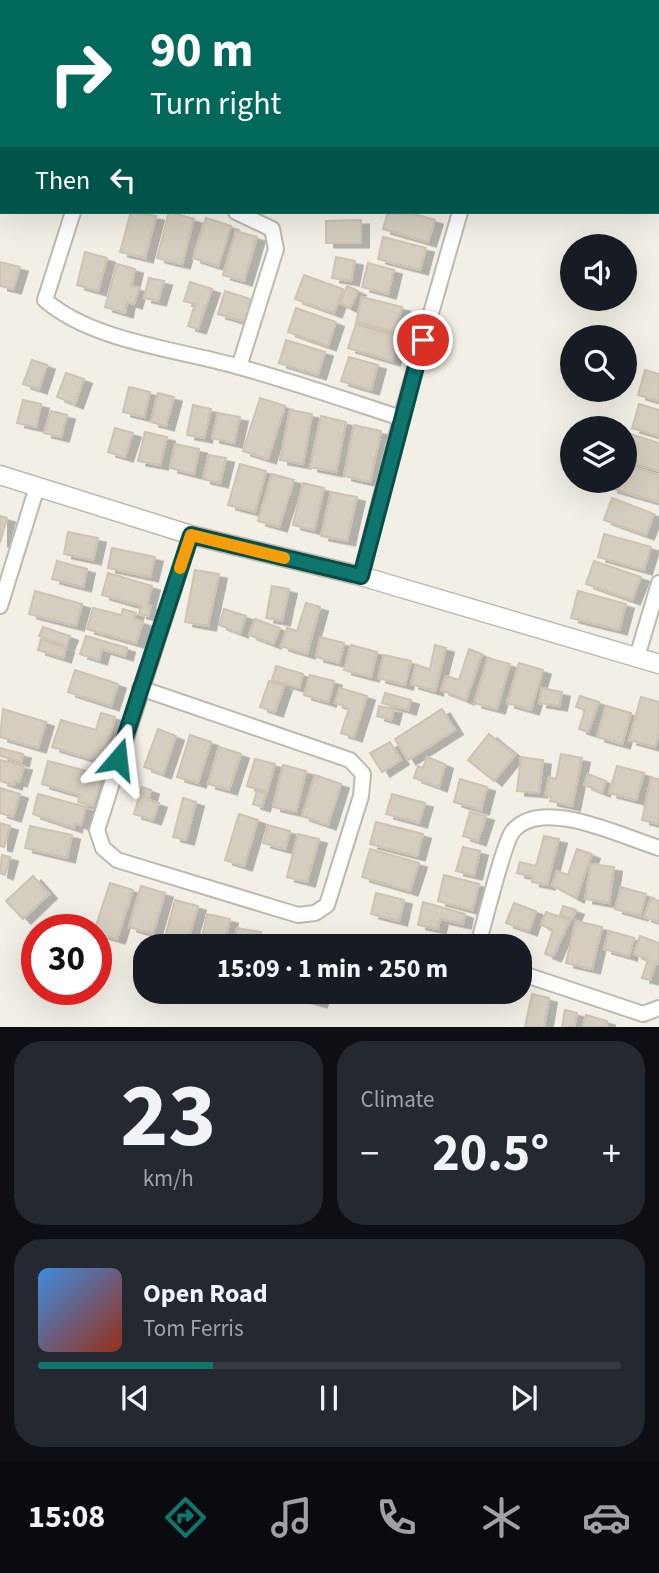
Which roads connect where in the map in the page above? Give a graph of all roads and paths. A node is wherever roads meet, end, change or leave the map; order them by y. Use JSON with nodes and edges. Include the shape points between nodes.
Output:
{"nodes":[{"id":1,"x":72,"y":214,"type":"edge"},
{"id":2,"x":240,"y":214,"type":"edge"},
{"id":3,"x":459,"y":214,"type":"edge"},
{"id":4,"x":239,"y":367,"type":"junction"},
{"id":5,"x":401,"y":418,"type":"junction"},
{"id":6,"x":0,"y":475,"type":"edge"},
{"id":7,"x":37,"y":487,"type":"junction"},
{"id":8,"x":191,"y":535,"type":"junction"},
{"id":9,"x":361,"y":576,"type":"junction"},
{"id":10,"x":659,"y":583,"type":"edge"},
{"id":11,"x":0,"y":606,"type":"edge"},
{"id":12,"x":637,"y":657,"type":"junction"},
{"id":13,"x":659,"y":664,"type":"edge"},
{"id":14,"x":140,"y":688,"type":"junction"},
{"id":15,"x":659,"y":848,"type":"edge"},
{"id":16,"x":481,"y":934,"type":"edge"},
{"id":17,"x":532,"y":977,"type":"edge"},
{"id":18,"x":659,"y":1008,"type":"edge"}],
"edges":[{"from":1,"to":4,"type":"street","via":[[45,300],[64,316],[94,328]]},
{"from":2,"to":4,"type":"street","via":[[272,229],[275,249]]},
{"from":3,"to":5,"type":"street"},
{"from":4,"to":5,"type":"street"},
{"from":5,"to":9,"type":"street"},
{"from":6,"to":7,"type":"street"},
{"from":7,"to":8,"type":"street"},
{"from":7,"to":11,"type":"street"},
{"from":8,"to":9,"type":"street"},
{"from":8,"to":14,"type":"street"},
{"from":9,"to":12,"type":"street"},
{"from":10,"to":12,"type":"street"},
{"from":12,"to":13,"type":"street"},
{"from":14,"to":14,"type":"street","via":[[97,830],[103,848],[117,860],[298,915],[315,913],[327,905],[361,796],[363,774],[350,760]]},
{"from":15,"to":16,"type":"street","via":[[556,815],[530,817],[511,832]]},
{"from":17,"to":18,"type":"street","via":[[643,1014]]}]}
